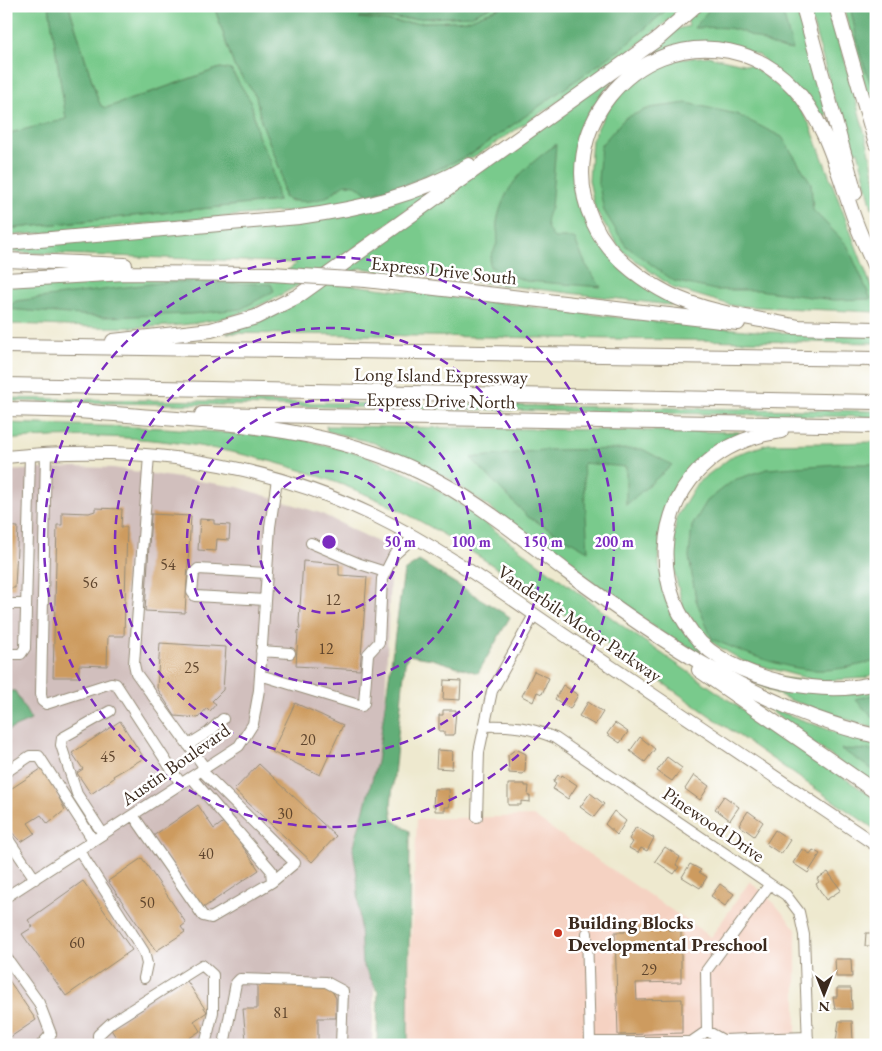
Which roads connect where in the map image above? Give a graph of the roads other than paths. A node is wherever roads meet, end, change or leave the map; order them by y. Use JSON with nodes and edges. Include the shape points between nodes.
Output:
{"nodes":[{"id":1,"x":695,"y":6,"type":"edge"},
{"id":2,"x":803,"y":6,"type":"edge"},
{"id":3,"x":836,"y":6,"type":"edge"},
{"id":4,"x":528,"y":132,"type":"junction"},
{"id":5,"x":876,"y":144,"type":"edge"},
{"id":6,"x":6,"y":243,"type":"edge"},
{"id":7,"x":6,"y":260,"type":"edge"},
{"id":8,"x":876,"y":262,"type":"edge"},
{"id":9,"x":876,"y":270,"type":"edge"},
{"id":10,"x":193,"y":272,"type":"junction"},
{"id":11,"x":6,"y":280,"type":"edge"},
{"id":12,"x":799,"y":327,"type":"junction"},
{"id":13,"x":876,"y":329,"type":"edge"},
{"id":14,"x":6,"y":346,"type":"edge"},
{"id":15,"x":76,"y":347,"type":"junction"},
{"id":16,"x":876,"y":360,"type":"edge"},
{"id":17,"x":6,"y":385,"type":"edge"},
{"id":18,"x":876,"y":402,"type":"edge"},
{"id":19,"x":6,"y":409,"type":"edge"},
{"id":20,"x":79,"y":411,"type":"junction"},
{"id":21,"x":820,"y":426,"type":"junction"},
{"id":22,"x":876,"y":426,"type":"edge"},
{"id":23,"x":46,"y":453,"type":"junction"},
{"id":24,"x":30,"y":454,"type":"junction"},
{"id":25,"x":149,"y":454,"type":"junction"},
{"id":26,"x":6,"y":457,"type":"edge"},
{"id":27,"x":277,"y":479,"type":"junction"},
{"id":28,"x":414,"y":537,"type":"junction"},
{"id":29,"x":311,"y":543,"type":"dead end"},
{"id":30,"x":385,"y":572,"type":"junction"},
{"id":31,"x":267,"y":573,"type":"junction"},
{"id":32,"x":265,"y":600,"type":"junction"},
{"id":33,"x":6,"y":604,"type":"edge"},
{"id":34,"x":26,"y":604,"type":"junction"},
{"id":35,"x":534,"y":615,"type":"junction"},
{"id":36,"x":649,"y":631,"type":"junction"},
{"id":37,"x":261,"y":651,"type":"junction"},
{"id":38,"x":290,"y":652,"type":"dead end"},
{"id":39,"x":6,"y":654,"type":"edge"},
{"id":40,"x":260,"y":674,"type":"junction"},
{"id":41,"x":876,"y":683,"type":"edge"},
{"id":42,"x":110,"y":711,"type":"dead end"},
{"id":43,"x":223,"y":719,"type":"dead end"},
{"id":44,"x":484,"y":726,"type":"junction"},
{"id":45,"x":876,"y":736,"type":"edge"},
{"id":46,"x":188,"y":745,"type":"junction"},
{"id":47,"x":203,"y":769,"type":"junction"},
{"id":48,"x":6,"y":772,"type":"edge"},
{"id":49,"x":191,"y":777,"type":"junction"},
{"id":50,"x":181,"y":784,"type":"junction"},
{"id":51,"x":876,"y":792,"type":"edge"},
{"id":52,"x":133,"y":815,"type":"junction"},
{"id":53,"x":477,"y":817,"type":"dead end"},
{"id":54,"x":103,"y":834,"type":"junction"},
{"id":55,"x":6,"y":836,"type":"edge"},
{"id":56,"x":93,"y":840,"type":"junction"},
{"id":57,"x":876,"y":845,"type":"edge"},
{"id":58,"x":79,"y":850,"type":"junction"},
{"id":59,"x":35,"y":878,"type":"junction"},
{"id":60,"x":272,"y":882,"type":"junction"},
{"id":61,"x":770,"y":884,"type":"junction"},
{"id":62,"x":6,"y":897,"type":"edge"},
{"id":63,"x":587,"y":933,"type":"dead end"},
{"id":64,"x":6,"y":957,"type":"edge"},
{"id":65,"x":144,"y":978,"type":"dead end"},
{"id":66,"x":707,"y":1031,"type":"junction"},
{"id":67,"x":808,"y":1041,"type":"edge"},
{"id":68,"x":41,"y":1045,"type":"edge"},
{"id":69,"x":98,"y":1045,"type":"edge"},
{"id":70,"x":205,"y":1045,"type":"edge"},
{"id":71,"x":224,"y":1045,"type":"edge"},
{"id":72,"x":341,"y":1045,"type":"edge"}],
"edges":[{"from":1,"to":4,"type":"highway","via":[[659,38]]},
{"from":2,"to":8,"type":"highway","via":[[827,100]]},
{"from":3,"to":5,"type":"highway"},
{"from":4,"to":6,"type":"highway","via":[[448,176],[400,196],[361,207],[300,217]]},
{"from":4,"to":15,"type":"highway","via":[[311,289],[270,311],[197,333],[150,335]]},
{"from":7,"to":10,"type":"highway","via":[[133,265]]},
{"from":9,"to":12,"type":"highway","via":[[812,112],[784,78],[748,56],[711,49],[657,58],[633,72],[602,104],[586,141],[582,181],[587,207],[599,234],[630,269],[678,298],[717,311]]},
{"from":10,"to":11,"type":"highway","name":"Express Drive South"},
{"from":10,"to":12,"type":"highway","name":"Express Drive South","bridge":true,"via":[[366,280],[679,318]]},
{"from":12,"to":13,"type":"highway","name":"Express Drive South"},
{"from":14,"to":15,"type":"highway","name":"Long Island Expressway"},
{"from":15,"to":16,"type":"highway","name":"Long Island Expressway"},
{"from":17,"to":18,"type":"highway","name":"Long Island Expressway"},
{"from":19,"to":20,"type":"highway","name":"Express Drive North"},
{"from":20,"to":21,"type":"highway","name":"Express Drive North"},
{"from":20,"to":36,"type":"highway","via":[[290,431],[346,443],[393,459],[470,500]]},
{"from":21,"to":22,"type":"highway","name":"Express Drive North"},
{"from":21,"to":41,"type":"highway","via":[[754,436],[717,454],[698,471],[677,502],[668,527],[665,548],[668,581],[679,612],[693,633],[714,653],[739,667],[766,678],[808,686],[847,688]]},
{"from":23,"to":24,"type":"main road","name":"Vanderbilt Motor Parkway"},
{"from":23,"to":25,"type":"main road","name":"Vanderbilt Motor Parkway"},
{"from":23,"to":50,"type":"street","via":[[42,701],[46,704],[116,684]]},
{"from":24,"to":26,"type":"main road","name":"Vanderbilt Motor Parkway"},
{"from":24,"to":34,"type":"street"},
{"from":25,"to":27,"type":"main road","name":"Vanderbilt Motor Parkway"},
{"from":25,"to":46,"type":"street","via":[[134,664],[136,673]]},
{"from":27,"to":28,"type":"main road","name":"Vanderbilt Motor Parkway","via":[[348,504]]},
{"from":27,"to":31,"type":"street","name":"Austin Boulevard"},
{"from":28,"to":30,"type":"street","via":[[394,555]]},
{"from":28,"to":35,"type":"main road","name":"Vanderbilt Motor Parkway"},
{"from":29,"to":30,"type":"street"},
{"from":30,"to":40,"type":"street","via":[[379,642],[368,654],[362,706]]},
{"from":31,"to":32,"type":"street","name":"Austin Boulevard"},
{"from":31,"to":32,"type":"street","via":[[198,569],[194,572],[192,592],[195,596]]},
{"from":32,"to":37,"type":"street","name":"Austin Boulevard"},
{"from":33,"to":34,"type":"street"},
{"from":34,"to":39,"type":"street","via":[[25,648],[21,654]]},
{"from":35,"to":44,"type":"street","via":[[492,691]]},
{"from":35,"to":57,"type":"main road","name":"Vanderbilt Motor Parkway"},
{"from":36,"to":45,"type":"highway","via":[[756,692],[821,719]]},
{"from":36,"to":51,"type":"highway","via":[[737,698]]},
{"from":37,"to":38,"type":"street"},
{"from":37,"to":40,"type":"street","name":"Austin Boulevard"},
{"from":40,"to":47,"type":"street","name":"Austin Boulevard","via":[[254,724],[239,746]]},
{"from":42,"to":54,"type":"street","via":[[62,738],[61,745],[77,794]]},
{"from":43,"to":46,"type":"street"},
{"from":44,"to":53,"type":"street","via":[[479,752]]},
{"from":44,"to":61,"type":"street","name":"Pinewood Drive","via":[[526,727],[556,738]]},
{"from":46,"to":47,"type":"street"},
{"from":47,"to":49,"type":"street","name":"Austin Boulevard"},
{"from":47,"to":60,"type":"street","via":[[295,863]]},
{"from":48,"to":56,"type":"street","via":[[30,756],[39,756]]},
{"from":49,"to":50,"type":"street","name":"Austin Boulevard"},
{"from":49,"to":60,"type":"street","via":[[270,870]]},
{"from":50,"to":52,"type":"street","name":"Austin Boulevard"},
{"from":52,"to":54,"type":"street","name":"Austin Boulevard"},
{"from":52,"to":60,"type":"street","via":[[203,916],[211,918]]},
{"from":54,"to":56,"type":"street","name":"Austin Boulevard"},
{"from":55,"to":59,"type":"street"},
{"from":56,"to":58,"type":"street","name":"Austin Boulevard"},
{"from":58,"to":59,"type":"street","name":"Austin Boulevard"},
{"from":58,"to":65,"type":"street","via":[[144,952],[147,964]]},
{"from":59,"to":62,"type":"street","name":"Austin Boulevard"},
{"from":61,"to":66,"type":"street","via":[[706,971]]},
{"from":61,"to":67,"type":"street","name":"Pinewood Drive","via":[[786,895],[799,912],[804,935]]},
{"from":63,"to":66,"type":"street","via":[[590,1042],[691,1042]]},
{"from":64,"to":68,"type":"street","via":[[39,1003],[51,1034]]},
{"from":66,"to":67,"type":"street","via":[[724,1040]]},
{"from":69,"to":70,"type":"street","via":[[98,1035],[112,1022],[202,965],[213,975],[214,1012]]},
{"from":71,"to":72,"type":"street","via":[[236,983],[240,979],[326,982],[339,988],[343,992]]}]}
